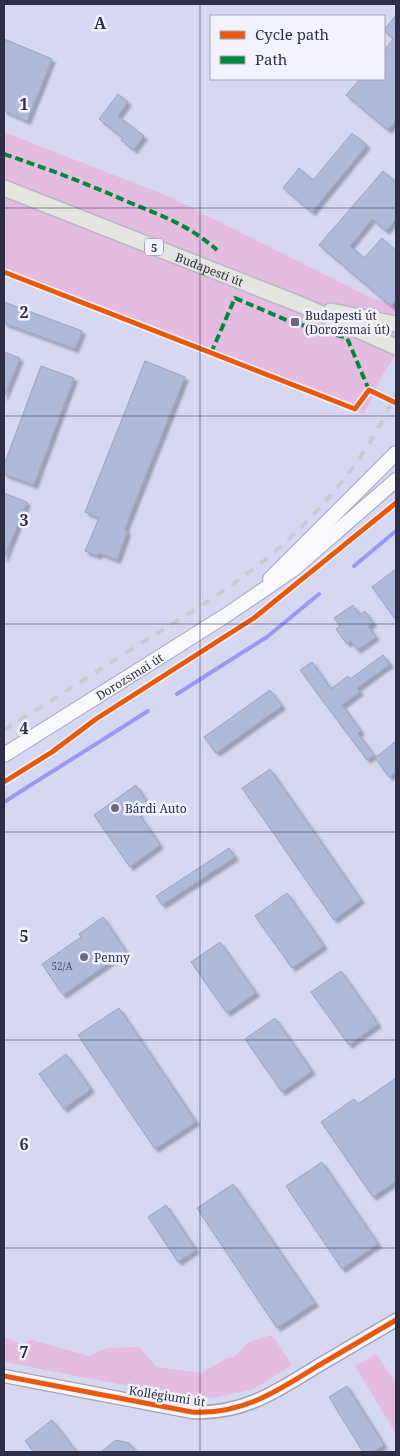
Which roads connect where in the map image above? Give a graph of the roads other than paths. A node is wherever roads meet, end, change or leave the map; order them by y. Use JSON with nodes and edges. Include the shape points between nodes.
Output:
{"nodes":[{"id":1,"x":4,"y":188,"type":"edge"},
{"id":2,"x":304,"y":306,"type":"junction"},
{"id":3,"x":396,"y":324,"type":"edge"},
{"id":4,"x":396,"y":347,"type":"edge"},
{"id":5,"x":396,"y":453,"type":"edge"},
{"id":6,"x":396,"y":480,"type":"edge"},
{"id":7,"x":252,"y":597,"type":"junction"},
{"id":8,"x":4,"y":755,"type":"edge"},
{"id":9,"x":396,"y":1320,"type":"edge"},
{"id":10,"x":4,"y":1376,"type":"edge"}],
"edges":[{"from":1,"to":2,"type":"main road","name":"Budapesti út","number":"5"},
{"from":2,"to":3,"type":"main road","name":"Budapesti út","number":"5"},
{"from":2,"to":4,"type":"main road","name":"Budapesti út","number":"5"},
{"from":5,"to":7,"type":"main road","name":"Dorozsmai út"},
{"from":6,"to":7,"type":"main road","name":"Dorozsmai út","via":[[294,569]]},
{"from":7,"to":8,"type":"main road","name":"Dorozsmai út"},
{"from":9,"to":10,"type":"street","name":"Kollégiumi út","via":[[267,1397],[224,1411],[192,1412]]}]}
